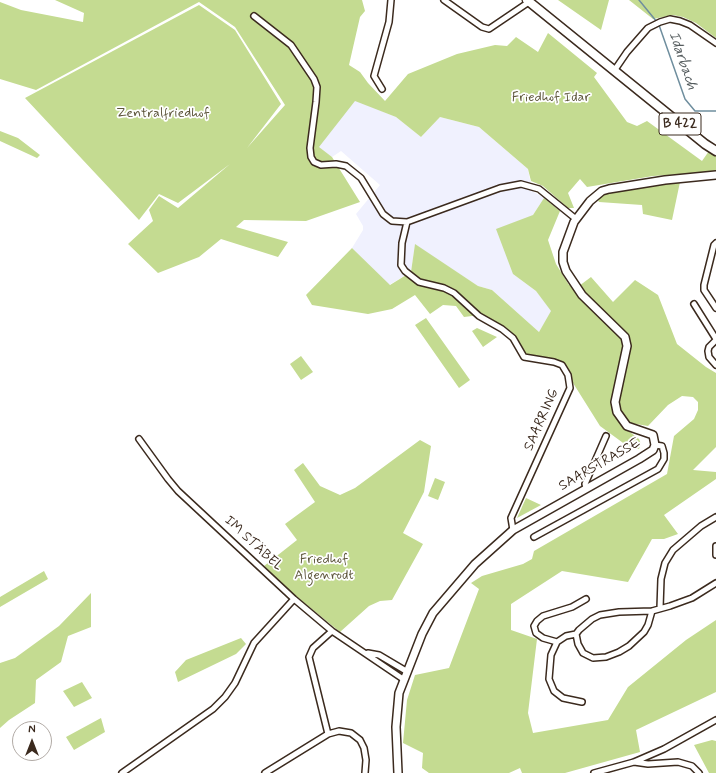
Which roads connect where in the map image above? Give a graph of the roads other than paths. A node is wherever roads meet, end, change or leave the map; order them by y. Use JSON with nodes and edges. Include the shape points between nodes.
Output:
{"nodes":[{"id":1,"x":391,"y":0,"type":"edge"},
{"id":2,"x":444,"y":0,"type":"edge"},
{"id":3,"x":528,"y":1,"type":"edge"},
{"id":4,"x":254,"y":16,"type":"dead end"},
{"id":5,"x":716,"y":43,"type":"edge"},
{"id":6,"x":614,"y":71,"type":"junction"},
{"id":7,"x":382,"y":89,"type":"dead end"},
{"id":8,"x":716,"y":151,"type":"edge"},
{"id":9,"x":716,"y":175,"type":"edge"},
{"id":10,"x":576,"y":219,"type":"junction"},
{"id":11,"x":407,"y":222,"type":"junction"},
{"id":12,"x":716,"y":243,"type":"edge"},
{"id":13,"x":694,"y":304,"type":"dead end"},
{"id":14,"x":716,"y":308,"type":"edge"},
{"id":15,"x":716,"y":339,"type":"edge"},
{"id":16,"x":716,"y":364,"type":"edge"},
{"id":17,"x":606,"y":436,"type":"dead end"},
{"id":18,"x":139,"y":438,"type":"dead end"},
{"id":19,"x":655,"y":444,"type":"junction"},
{"id":20,"x":586,"y":488,"type":"junction"},
{"id":21,"x":716,"y":517,"type":"edge"},
{"id":22,"x":513,"y":530,"type":"junction"},
{"id":23,"x":534,"y":537,"type":"dead end"},
{"id":24,"x":716,"y":546,"type":"edge"},
{"id":25,"x":716,"y":555,"type":"edge"},
{"id":26,"x":716,"y":583,"type":"edge"},
{"id":27,"x":294,"y":599,"type":"junction"},
{"id":28,"x":586,"y":599,"type":"dead end"},
{"id":29,"x":660,"y":608,"type":"junction"},
{"id":30,"x":652,"y":611,"type":"junction"},
{"id":31,"x":332,"y":631,"type":"junction"},
{"id":32,"x":576,"y":634,"type":"junction"},
{"id":33,"x":557,"y":642,"type":"junction"},
{"id":34,"x":365,"y":652,"type":"junction"},
{"id":35,"x":406,"y":671,"type":"junction"},
{"id":36,"x":403,"y":679,"type":"junction"},
{"id":37,"x":582,"y":702,"type":"dead end"},
{"id":38,"x":716,"y":720,"type":"edge"},
{"id":39,"x":328,"y":734,"type":"junction"},
{"id":40,"x":634,"y":762,"type":"junction"},
{"id":41,"x":122,"y":773,"type":"edge"},
{"id":42,"x":265,"y":773,"type":"edge"},
{"id":43,"x":365,"y":773,"type":"edge"},
{"id":44,"x":398,"y":773,"type":"edge"},
{"id":45,"x":594,"y":773,"type":"edge"},
{"id":46,"x":699,"y":773,"type":"edge"}],
"edges":[{"from":1,"to":7,"type":"street","via":[[374,76]]},
{"from":2,"to":3,"type":"street","via":[[478,25],[488,29]]},
{"from":3,"to":6,"type":"main road","number":"B 422"},
{"from":4,"to":11,"type":"street","via":[[291,45],[314,78],[317,87],[310,148],[314,162],[321,165],[346,166],[365,184],[387,218],[396,223]]},
{"from":5,"to":6,"type":"street","via":[[690,25],[670,19],[648,28]]},
{"from":6,"to":8,"type":"main road","number":"B 422"},
{"from":9,"to":10,"type":"street","name":"SAARSTRASSE","via":[[609,189],[596,196]]},
{"from":10,"to":11,"type":"street","via":[[539,190],[521,184],[500,188]]},
{"from":10,"to":19,"type":"street","name":"SAARSTRASSE","via":[[563,252],[566,271],[582,295],[625,337],[627,346],[615,402],[617,412],[627,426],[652,435]]},
{"from":11,"to":22,"type":"street","name":"SAARRING","via":[[402,242],[401,265],[406,271],[419,282],[454,293],[479,316],[513,338],[524,357],[562,365],[568,375],[570,388],[511,518]]},
{"from":12,"to":14,"type":"street","via":[[704,285],[704,290]]},
{"from":13,"to":15,"type":"street"},
{"from":15,"to":16,"type":"street","via":[[708,351],[709,357]]},
{"from":17,"to":20,"type":"street","via":[[585,484]]},
{"from":18,"to":27,"type":"street","name":"IM STÄBEL","via":[[178,491]]},
{"from":19,"to":20,"type":"street","name":"SAARSTRASSE","via":[[647,454]]},
{"from":19,"to":23,"type":"street","via":[[662,446],[664,453],[664,459],[658,469]]},
{"from":20,"to":22,"type":"street","name":"SAARSTRASSE"},
{"from":21,"to":29,"type":"street","via":[[672,550],[662,574]]},
{"from":22,"to":35,"type":"street","name":"SAARSTRASSE","via":[[475,564],[433,613]]},
{"from":24,"to":25,"type":"street"},
{"from":26,"to":29,"type":"street","via":[[692,598]]},
{"from":27,"to":31,"type":"street","name":"IM STÄBEL"},
{"from":27,"to":41,"type":"street","via":[[254,643],[235,683],[225,697],[213,709]]},
{"from":28,"to":33,"type":"street","via":[[543,616],[537,621],[534,626],[536,633]]},
{"from":29,"to":30,"type":"street"},
{"from":30,"to":32,"type":"street","via":[[600,615],[586,623]]},
{"from":30,"to":32,"type":"street","via":[[648,625],[639,638],[630,646],[606,657],[593,658],[583,653]]},
{"from":31,"to":34,"type":"street","name":"IM STÄBEL"},
{"from":31,"to":39,"type":"street","via":[[313,648],[309,657]]},
{"from":32,"to":33,"type":"street","via":[[566,636]]},
{"from":33,"to":37,"type":"street","via":[[549,664],[550,684],[563,698]]},
{"from":34,"to":35,"type":"street","name":"IM STÄBEL","via":[[379,655]]},
{"from":34,"to":36,"type":"street","name":"IM STÄBEL"},
{"from":35,"to":36,"type":"street","name":"SAARSTRASSE"},
{"from":36,"to":44,"type":"street","name":"SAARSTRASSE","via":[[396,721]]},
{"from":38,"to":40,"type":"street","via":[[679,742]]},
{"from":39,"to":42,"type":"street"},
{"from":39,"to":43,"type":"street","via":[[340,731],[360,740],[366,760]]},
{"from":40,"to":45,"type":"street"},
{"from":40,"to":46,"type":"street","via":[[678,762],[692,766]]}]}
